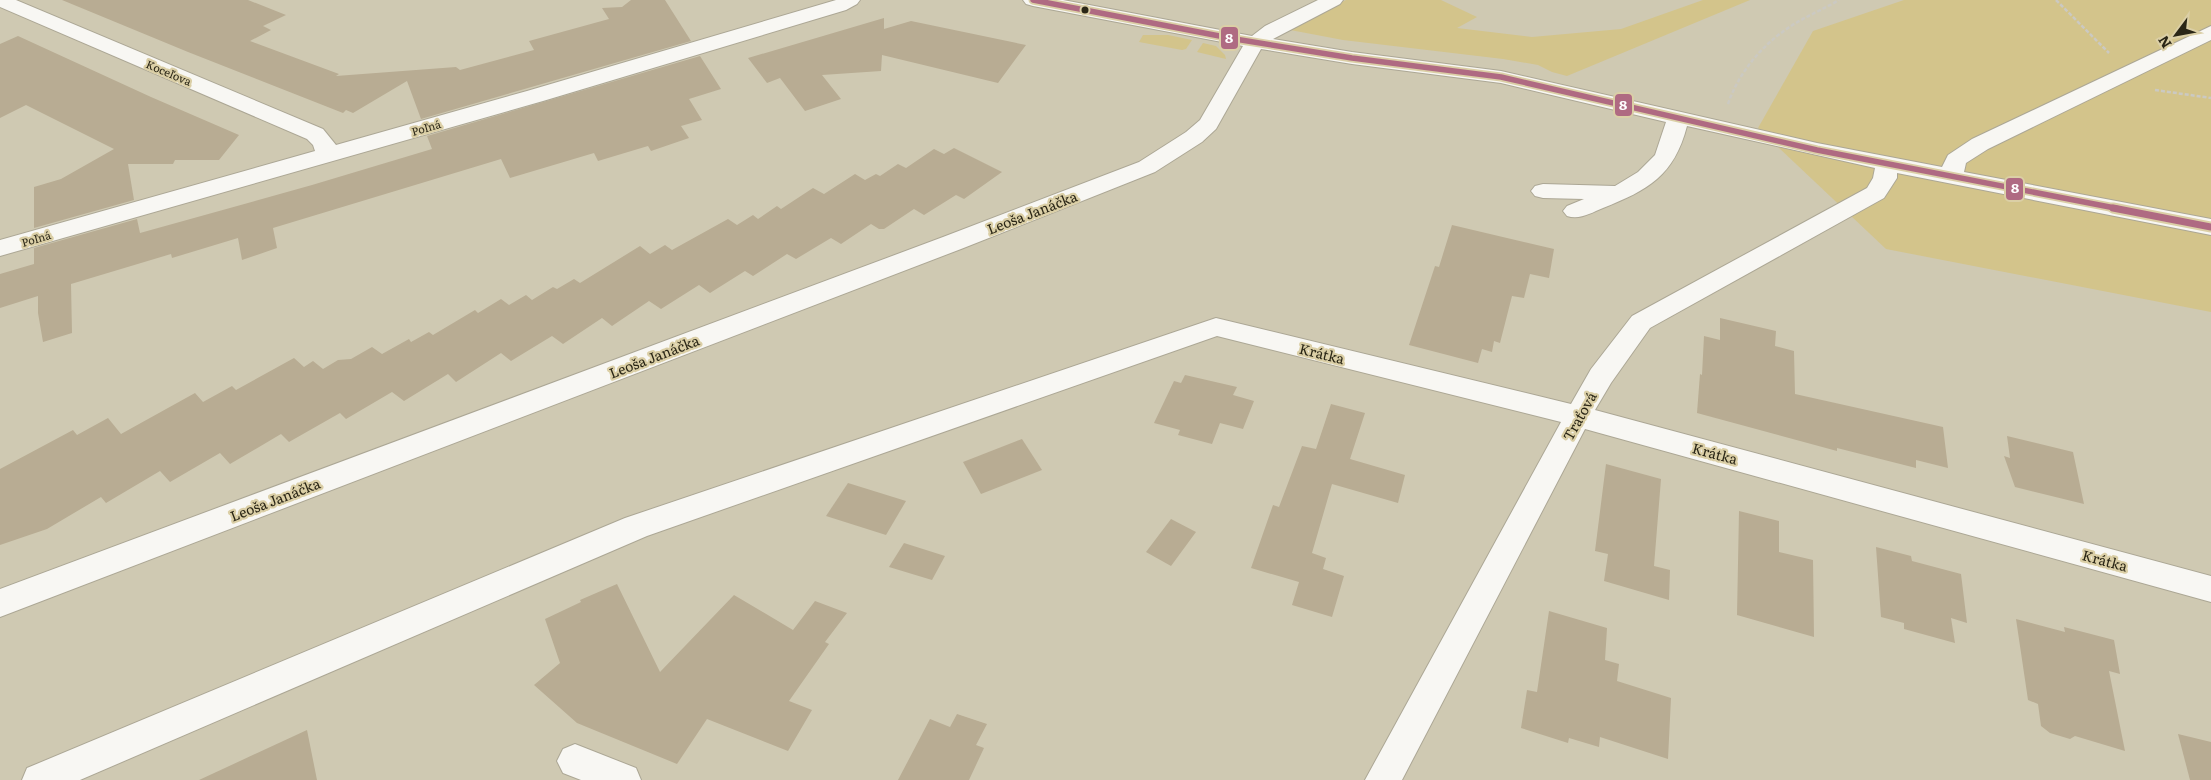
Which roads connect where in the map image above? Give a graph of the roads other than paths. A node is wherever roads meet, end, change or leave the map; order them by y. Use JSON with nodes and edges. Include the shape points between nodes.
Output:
{"nodes":[{"id":1,"x":0,"y":0,"type":"edge"},
{"id":2,"x":850,"y":0,"type":"edge"},
{"id":3,"x":1033,"y":0,"type":"edge"},
{"id":4,"x":1333,"y":0,"type":"edge"},
{"id":5,"x":2211,"y":32,"type":"edge"},
{"id":6,"x":1256,"y":42,"type":"junction"},
{"id":7,"x":1678,"y":119,"type":"junction"},
{"id":8,"x":327,"y":155,"type":"junction"},
{"id":9,"x":1887,"y":164,"type":"junction"},
{"id":10,"x":1951,"y":176,"type":"junction"},
{"id":11,"x":1543,"y":191,"type":"dead end"},
{"id":12,"x":1619,"y":192,"type":"junction"},
{"id":13,"x":1575,"y":210,"type":"dead end"},
{"id":14,"x":2211,"y":228,"type":"edge"},
{"id":15,"x":0,"y":248,"type":"edge"},
{"id":16,"x":1578,"y":416,"type":"junction"},
{"id":17,"x":2211,"y":589,"type":"edge"},
{"id":18,"x":0,"y":603,"type":"edge"},
{"id":19,"x":575,"y":761,"type":"dead end"},
{"id":20,"x":40,"y":780,"type":"edge"},
{"id":21,"x":623,"y":780,"type":"edge"},
{"id":22,"x":1383,"y":780,"type":"edge"}],
"edges":[{"from":1,"to":8,"type":"street","name":"Koceľova","via":[[315,134],[324,144]]},
{"from":2,"to":8,"type":"street","name":"Poľná","via":[[839,6]]},
{"from":3,"to":6,"type":"street"},
{"from":4,"to":6,"type":"street","via":[[1272,30]]},
{"from":5,"to":10,"type":"street","via":[[1972,148],[1956,160]]},
{"from":6,"to":7,"type":"street","via":[[1501,77]]},
{"from":6,"to":18,"type":"street","name":"Leoša Janáčka","via":[[1208,124],[1194,137],[1147,167]]},
{"from":7,"to":9,"type":"street"},
{"from":7,"to":12,"type":"street","via":[[1666,157],[1660,165],[1653,173]]},
{"from":8,"to":15,"type":"street","name":"Poľná"},
{"from":9,"to":10,"type":"street"},
{"from":9,"to":16,"type":"street","name":"Traťová","via":[[1886,178],[1876,193],[1641,322]]},
{"from":10,"to":14,"type":"street"},
{"from":11,"to":12,"type":"street"},
{"from":12,"to":13,"type":"street"},
{"from":16,"to":17,"type":"street","name":"Krátka"},
{"from":16,"to":20,"type":"street","name":"Krátka","via":[[1216,327],[636,527]]},
{"from":16,"to":22,"type":"street","name":"Traťová"},
{"from":19,"to":21,"type":"street"}]}
